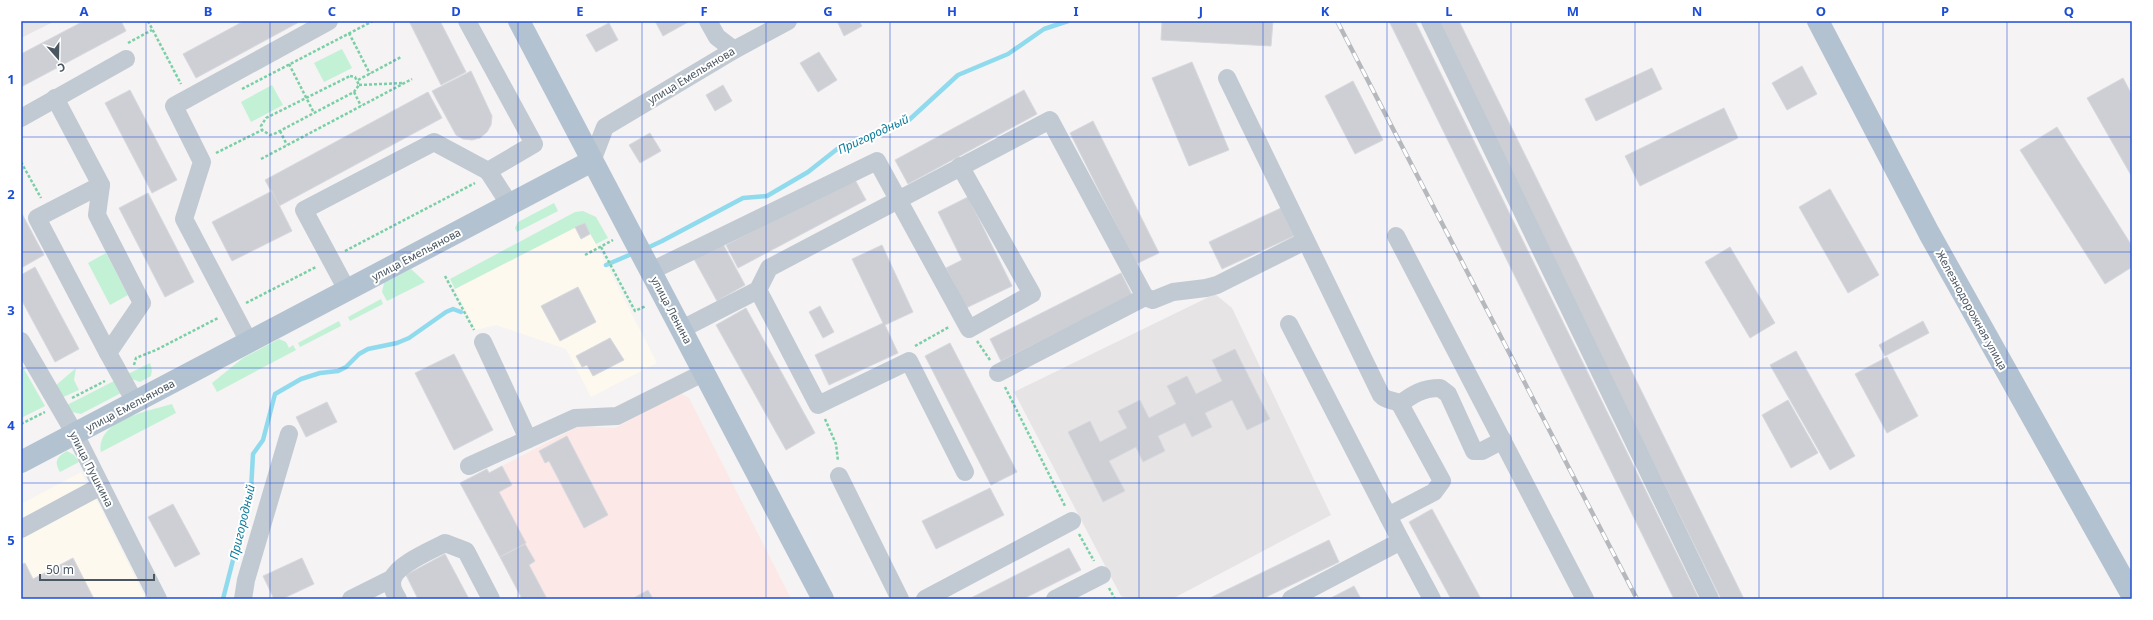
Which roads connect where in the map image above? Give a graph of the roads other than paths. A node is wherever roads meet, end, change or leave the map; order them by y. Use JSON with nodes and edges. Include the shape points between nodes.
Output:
{"nodes":[{"id":1,"x":330,"y":21,"type":"edge"},
{"id":2,"x":467,"y":21,"type":"edge"},
{"id":3,"x":519,"y":21,"type":"edge"},
{"id":4,"x":708,"y":21,"type":"edge"},
{"id":5,"x":788,"y":21,"type":"edge"},
{"id":6,"x":1430,"y":21,"type":"edge"},
{"id":7,"x":1818,"y":21,"type":"edge"},
{"id":8,"x":734,"y":50,"type":"junction"},
{"id":9,"x":126,"y":59,"type":"dead end"},
{"id":10,"x":1227,"y":78,"type":"dead end"},
{"id":11,"x":55,"y":98,"type":"junction"},
{"id":12,"x":21,"y":118,"type":"edge"},
{"id":13,"x":592,"y":161,"type":"junction"},
{"id":14,"x":960,"y":166,"type":"junction"},
{"id":15,"x":488,"y":171,"type":"junction"},
{"id":16,"x":100,"y":185,"type":"junction"},
{"id":17,"x":897,"y":199,"type":"junction"},
{"id":18,"x":510,"y":205,"type":"junction"},
{"id":19,"x":1396,"y":236,"type":"dead end"},
{"id":20,"x":1305,"y":241,"type":"junction"},
{"id":21,"x":649,"y":266,"type":"junction"},
{"id":22,"x":348,"y":290,"type":"junction"},
{"id":23,"x":758,"y":290,"type":"junction"},
{"id":24,"x":1145,"y":297,"type":"junction"},
{"id":25,"x":1289,"y":324,"type":"dead end"},
{"id":26,"x":682,"y":329,"type":"junction"},
{"id":27,"x":21,"y":342,"type":"edge"},
{"id":28,"x":249,"y":342,"type":"junction"},
{"id":29,"x":483,"y":342,"type":"road end"},
{"id":30,"x":108,"y":353,"type":"junction"},
{"id":31,"x":705,"y":372,"type":"junction"},
{"id":32,"x":998,"y":373,"type":"road end"},
{"id":33,"x":135,"y":402,"type":"junction"},
{"id":34,"x":1400,"y":404,"type":"junction"},
{"id":35,"x":75,"y":434,"type":"junction"},
{"id":36,"x":289,"y":434,"type":"dead end"},
{"id":37,"x":528,"y":438,"type":"junction"},
{"id":38,"x":1503,"y":440,"type":"junction"},
{"id":39,"x":21,"y":462,"type":"edge"},
{"id":40,"x":469,"y":466,"type":"dead end"},
{"id":41,"x":965,"y":472,"type":"dead end"},
{"id":42,"x":839,"y":476,"type":"road end"},
{"id":43,"x":101,"y":486,"type":"junction"},
{"id":44,"x":1388,"y":516,"type":"junction"},
{"id":45,"x":1072,"y":521,"type":"road end"},
{"id":46,"x":21,"y":529,"type":"edge"},
{"id":47,"x":1401,"y":540,"type":"junction"},
{"id":48,"x":1102,"y":575,"type":"road end"},
{"id":49,"x":393,"y":578,"type":"junction"},
{"id":50,"x":1310,"y":595,"type":"edge"},
{"id":51,"x":2128,"y":595,"type":"edge"},
{"id":52,"x":158,"y":599,"type":"edge"},
{"id":53,"x":243,"y":599,"type":"edge"},
{"id":54,"x":350,"y":599,"type":"edge"},
{"id":55,"x":398,"y":599,"type":"edge"},
{"id":56,"x":491,"y":599,"type":"edge"},
{"id":57,"x":823,"y":599,"type":"edge"},
{"id":58,"x":900,"y":599,"type":"edge"},
{"id":59,"x":925,"y":599,"type":"edge"},
{"id":60,"x":1055,"y":599,"type":"edge"},
{"id":61,"x":1291,"y":599,"type":"edge"},
{"id":62,"x":1432,"y":599,"type":"edge"},
{"id":63,"x":1585,"y":599,"type":"edge"},
{"id":64,"x":1710,"y":599,"type":"edge"}],
"edges":[{"from":1,"to":28,"type":"street","via":[[174,106],[201,160],[184,219]]},
{"from":2,"to":15,"type":"street","via":[[534,144]]},
{"from":3,"to":13,"type":"main road","name":"улица Ленина"},
{"from":4,"to":8,"type":"street","via":[[717,36]]},
{"from":5,"to":8,"type":"street","name":"улица Емельянова"},
{"from":6,"to":64,"type":"street"},
{"from":7,"to":51,"type":"main road","name":"Железнодорожная улица","via":[[1929,233]]},
{"from":8,"to":13,"type":"street","name":"улица Емельянова","via":[[605,127]]},
{"from":9,"to":11,"type":"street"},
{"from":10,"to":20,"type":"street"},
{"from":11,"to":12,"type":"street"},
{"from":11,"to":16,"type":"street"},
{"from":13,"to":18,"type":"main road","name":"улица Емельянова"},
{"from":13,"to":21,"type":"main road","name":"улица Ленина","via":[[624,238]]},
{"from":14,"to":17,"type":"street"},
{"from":14,"to":17,"type":"street","via":[[1032,294],[967,324]]},
{"from":14,"to":24,"type":"street","via":[[1050,120]]},
{"from":15,"to":18,"type":"street"},
{"from":15,"to":22,"type":"street","via":[[434,142],[304,210]]},
{"from":16,"to":30,"type":"street","via":[[97,215],[142,303]]},
{"from":16,"to":30,"type":"street","via":[[37,218]]},
{"from":17,"to":21,"type":"street","via":[[877,161]]},
{"from":17,"to":23,"type":"street","via":[[769,268]]},
{"from":18,"to":22,"type":"main road","name":"улица Емельянова"},
{"from":19,"to":38,"type":"street"},
{"from":20,"to":24,"type":"street","via":[[1217,285],[1173,292],[1153,300]]},
{"from":20,"to":34,"type":"street","via":[[1381,395]]},
{"from":21,"to":26,"type":"main road","name":"улица Ленина"},
{"from":22,"to":28,"type":"main road","name":"улица Емельянова"},
{"from":23,"to":26,"type":"street"},
{"from":23,"to":41,"type":"street","via":[[818,405],[909,361]]},
{"from":24,"to":32,"type":"street"},
{"from":25,"to":44,"type":"street"},
{"from":26,"to":31,"type":"main road","name":"улица Ленина"},
{"from":27,"to":35,"type":"street","name":"улица Пушкина"},
{"from":28,"to":33,"type":"main road","name":"улица Емельянова"},
{"from":29,"to":37,"type":"street"},
{"from":30,"to":33,"type":"street"},
{"from":31,"to":37,"type":"street","via":[[617,416],[575,418]]},
{"from":31,"to":57,"type":"main road","name":"улица Ленина"},
{"from":33,"to":35,"type":"main road","name":"улица Емельянова"},
{"from":34,"to":38,"type":"street","via":[[1414,393],[1440,388],[1448,394],[1474,451],[1482,452]]},
{"from":34,"to":44,"type":"street","via":[[1442,481],[1434,492]]},
{"from":35,"to":39,"type":"main road","name":"улица Емельянова"},
{"from":35,"to":43,"type":"street","name":"улица Пушкина"},
{"from":36,"to":53,"type":"street","via":[[246,580]]},
{"from":37,"to":40,"type":"street"},
{"from":38,"to":63,"type":"street"},
{"from":42,"to":58,"type":"street"},
{"from":43,"to":46,"type":"street"},
{"from":43,"to":52,"type":"street","name":"улица Пушкина"},
{"from":44,"to":47,"type":"street"},
{"from":45,"to":59,"type":"street"},
{"from":47,"to":50,"type":"street"},
{"from":47,"to":62,"type":"street"},
{"from":48,"to":60,"type":"street"},
{"from":49,"to":54,"type":"street"},
{"from":49,"to":55,"type":"street","via":[[392,589]]},
{"from":49,"to":56,"type":"street","via":[[399,568],[445,543],[466,551]]},
{"from":50,"to":61,"type":"street"}]}
